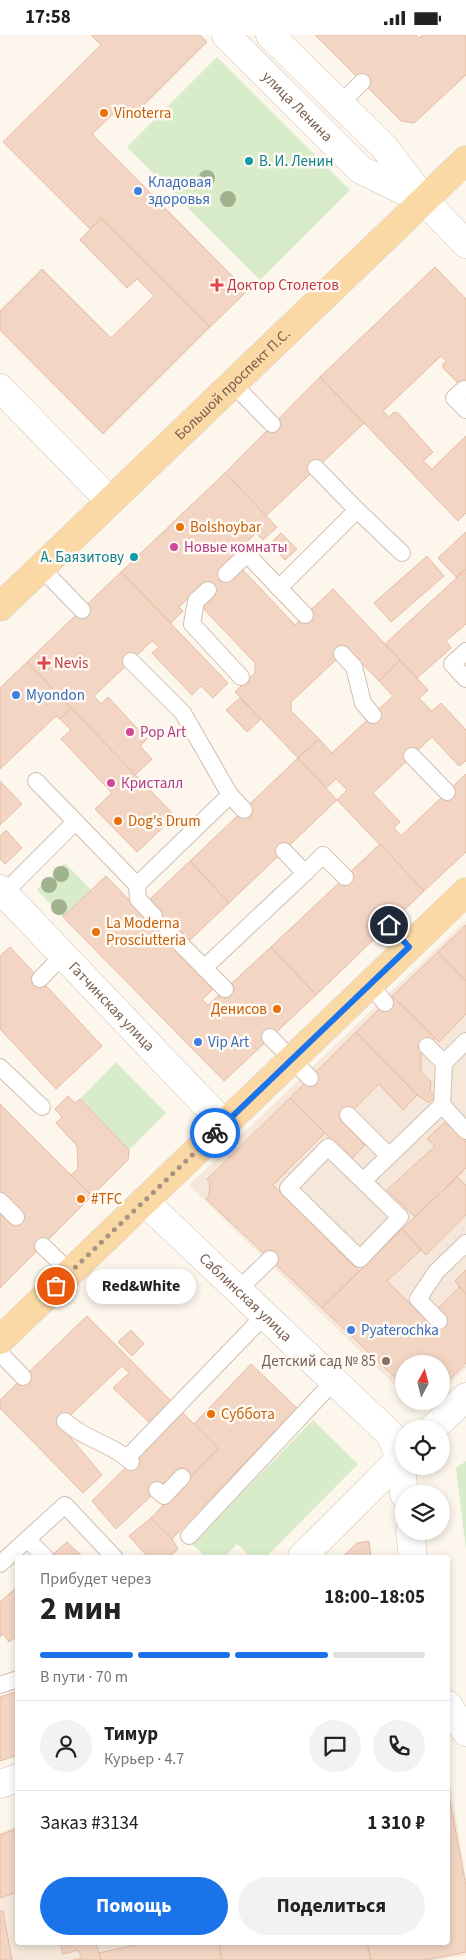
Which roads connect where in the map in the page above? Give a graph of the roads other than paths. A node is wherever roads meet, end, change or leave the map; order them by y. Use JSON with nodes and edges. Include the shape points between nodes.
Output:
{"nodes":[{"id":1,"x":226,"y":35,"type":"edge"},
{"id":2,"x":270,"y":35,"type":"edge"},
{"id":3,"x":362,"y":82,"type":"dead end"},
{"id":4,"x":340,"y":104,"type":"junction"},
{"id":5,"x":466,"y":160,"type":"edge"},
{"id":6,"x":425,"y":201,"type":"junction"},
{"id":7,"x":466,"y":244,"type":"edge"},
{"id":8,"x":233,"y":384,"type":"junction"},
{"id":9,"x":0,"y":388,"type":"edge"},
{"id":10,"x":464,"y":389,"type":"dead end"},
{"id":11,"x":466,"y":411,"type":"edge"},
{"id":12,"x":272,"y":424,"type":"dead end"},
{"id":13,"x":316,"y":468,"type":"dead end"},
{"id":14,"x":110,"y":501,"type":"junction"},
{"id":15,"x":357,"y":510,"type":"junction"},
{"id":16,"x":402,"y":553,"type":"dead end"},
{"id":17,"x":41,"y":568,"type":"junction"},
{"id":18,"x":226,"y":574,"type":"dead end"},
{"id":19,"x":279,"y":588,"type":"junction"},
{"id":20,"x":208,"y":590,"type":"dead end"},
{"id":21,"x":0,"y":607,"type":"edge"},
{"id":22,"x":82,"y":610,"type":"dead end"},
{"id":23,"x":305,"y":615,"type":"dead end"},
{"id":24,"x":466,"y":651,"type":"edge"},
{"id":25,"x":342,"y":654,"type":"dead end"},
{"id":26,"x":131,"y":661,"type":"dead end"},
{"id":27,"x":241,"y":677,"type":"dead end"},
{"id":28,"x":466,"y":679,"type":"edge"},
{"id":29,"x":373,"y":715,"type":"dead end"},
{"id":30,"x":412,"y":756,"type":"dead end"},
{"id":31,"x":36,"y":781,"type":"dead end"},
{"id":32,"x":447,"y":792,"type":"dead end"},
{"id":33,"x":230,"y":795,"type":"junction"},
{"id":34,"x":244,"y":809,"type":"dead end"},
{"id":35,"x":75,"y":822,"type":"junction"},
{"id":36,"x":284,"y":851,"type":"dead end"},
{"id":37,"x":305,"y":873,"type":"junction"},
{"id":38,"x":345,"y":877,"type":"dead end"},
{"id":39,"x":136,"y":885,"type":"junction"},
{"id":40,"x":466,"y":892,"type":"edge"},
{"id":41,"x":2,"y":895,"type":"edge"},
{"id":42,"x":154,"y":916,"type":"dead end"},
{"id":43,"x":389,"y":925,"type":"dead end"},
{"id":44,"x":168,"y":931,"type":"dead end"},
{"id":45,"x":409,"y":947,"type":"junction"},
{"id":46,"x":63,"y":955,"type":"junction"},
{"id":47,"x":204,"y":968,"type":"junction"},
{"id":48,"x":40,"y":979,"type":"dead end"},
{"id":49,"x":225,"y":989,"type":"dead end"},
{"id":50,"x":270,"y":1037,"type":"dead end"},
{"id":51,"x":466,"y":1041,"type":"edge"},
{"id":52,"x":427,"y":1046,"type":"dead end"},
{"id":53,"x":444,"y":1063,"type":"junction"},
{"id":54,"x":0,"y":1067,"type":"edge"},
{"id":55,"x":301,"y":1069,"type":"junction"},
{"id":56,"x":442,"y":1105,"type":"junction"},
{"id":57,"x":42,"y":1107,"type":"dead end"},
{"id":58,"x":348,"y":1115,"type":"dead end"},
{"id":59,"x":224,"y":1125,"type":"junction"},
{"id":60,"x":466,"y":1131,"type":"edge"},
{"id":61,"x":388,"y":1155,"type":"junction"},
{"id":62,"x":363,"y":1181,"type":"junction"},
{"id":63,"x":0,"y":1201,"type":"edge"},
{"id":64,"x":144,"y":1201,"type":"junction"},
{"id":65,"x":16,"y":1217,"type":"dead end"},
{"id":66,"x":466,"y":1243,"type":"edge"},
{"id":67,"x":43,"y":1246,"type":"dead end"},
{"id":68,"x":270,"y":1259,"type":"dead end"},
{"id":69,"x":70,"y":1272,"type":"junction"},
{"id":70,"x":238,"y":1291,"type":"junction"},
{"id":71,"x":265,"y":1315,"type":"junction"},
{"id":72,"x":439,"y":1321,"type":"dead end"},
{"id":73,"x":0,"y":1340,"type":"edge"},
{"id":74,"x":0,"y":1353,"type":"edge"},
{"id":75,"x":23,"y":1377,"type":"dead end"},
{"id":76,"x":334,"y":1381,"type":"junction"},
{"id":77,"x":466,"y":1397,"type":"edge"},
{"id":78,"x":442,"y":1420,"type":"edge"},
{"id":79,"x":65,"y":1421,"type":"dead end"},
{"id":80,"x":395,"y":1444,"type":"edge"},
{"id":81,"x":395,"y":1464,"type":"edge"},
{"id":82,"x":182,"y":1477,"type":"dead end"},
{"id":83,"x":157,"y":1490,"type":"dead end"},
{"id":84,"x":188,"y":1537,"type":"dead end"},
{"id":85,"x":28,"y":1539,"type":"junction"},
{"id":86,"x":411,"y":1540,"type":"edge"},
{"id":87,"x":3,"y":1554,"type":"edge"},
{"id":88,"x":43,"y":1555,"type":"edge"},
{"id":89,"x":112,"y":1555,"type":"edge"},
{"id":90,"x":304,"y":1555,"type":"edge"},
{"id":91,"x":413,"y":1555,"type":"edge"},
{"id":92,"x":15,"y":1680,"type":"edge"},
{"id":93,"x":0,"y":1685,"type":"edge"},
{"id":94,"x":15,"y":1779,"type":"edge"},
{"id":95,"x":0,"y":1784,"type":"edge"}],
"edges":[{"from":1,"to":6,"type":"street","name":"улица Ленина","via":[[361,170]]},
{"from":2,"to":4,"type":"street","name":"улица Ленина"},
{"from":3,"to":4,"type":"lane"},
{"from":4,"to":6,"type":"street","name":"улица Ленина","via":[[384,147]]},
{"from":5,"to":6,"type":"main road","name":"Большой проспект П.С."},
{"from":6,"to":7,"type":"street","name":"улица Ленина"},
{"from":6,"to":8,"type":"main road","name":"Большой проспект П.С."},
{"from":8,"to":12,"type":"lane"},
{"from":8,"to":14,"type":"main road","name":"Большой проспект П.С."},
{"from":9,"to":14,"type":"street"},
{"from":10,"to":11,"type":"lane","via":[[454,398]]},
{"from":13,"to":15,"type":"lane"},
{"from":14,"to":17,"type":"main road","name":"Большой проспект П.С."},
{"from":15,"to":16,"type":"lane"},
{"from":15,"to":19,"type":"lane"},
{"from":17,"to":21,"type":"main road","name":"Большой проспект П.С."},
{"from":17,"to":22,"type":"lane"},
{"from":18,"to":19,"type":"lane","via":[[246,554]]},
{"from":19,"to":23,"type":"lane"},
{"from":20,"to":27,"type":"lane","via":[[196,601],[192,624]]},
{"from":24,"to":28,"type":"lane","via":[[452,664]]},
{"from":25,"to":29,"type":"lane","via":[[354,667],[363,703]]},
{"from":26,"to":33,"type":"lane","via":[[183,713]]},
{"from":30,"to":32,"type":"lane"},
{"from":31,"to":35,"type":"lane"},
{"from":33,"to":34,"type":"lane"},
{"from":33,"to":39,"type":"lane"},
{"from":35,"to":39,"type":"lane"},
{"from":35,"to":41,"type":"lane"},
{"from":36,"to":37,"type":"lane"},
{"from":37,"to":38,"type":"lane","via":[[323,855]]},
{"from":37,"to":47,"type":"lane"},
{"from":39,"to":42,"type":"lane","via":[[138,899]]},
{"from":40,"to":45,"type":"main road"},
{"from":41,"to":46,"type":"street","name":"Гатчинская улица"},
{"from":43,"to":45,"type":"lane"},
{"from":44,"to":47,"type":"lane"},
{"from":45,"to":55,"type":"main road","via":[[377,994]]},
{"from":46,"to":48,"type":"lane"},
{"from":46,"to":59,"type":"street","name":"Гатчинская улица"},
{"from":47,"to":49,"type":"lane"},
{"from":50,"to":55,"type":"lane"},
{"from":51,"to":53,"type":"lane"},
{"from":52,"to":53,"type":"lane"},
{"from":53,"to":56,"type":"lane"},
{"from":54,"to":57,"type":"lane"},
{"from":55,"to":59,"type":"main road"},
{"from":56,"to":60,"type":"lane"},
{"from":56,"to":61,"type":"lane"},
{"from":58,"to":61,"type":"lane"},
{"from":59,"to":64,"type":"main road"},
{"from":61,"to":62,"type":"lane"},
{"from":62,"to":62,"type":"lane","via":[[400,1217],[360,1259],[312,1218],[288,1188],[328,1147]]},
{"from":63,"to":65,"type":"lane"},
{"from":64,"to":69,"type":"main road"},
{"from":64,"to":70,"type":"street","name":"Саблинская улица"},
{"from":66,"to":72,"type":"lane","via":[[436,1272],[418,1299]]},
{"from":67,"to":69,"type":"lane"},
{"from":68,"to":70,"type":"lane"},
{"from":69,"to":73,"type":"main road"},
{"from":70,"to":71,"type":"street","name":"Саблинская улица"},
{"from":71,"to":76,"type":"street","name":"Саблинская улица"},
{"from":71,"to":79,"type":"lane","via":[[129,1460]]},
{"from":74,"to":75,"type":"lane"},
{"from":76,"to":80,"type":"street","name":"Саблинская улица","via":[[390,1434]]},
{"from":76,"to":84,"type":"lane"},
{"from":77,"to":78,"type":"street"},
{"from":81,"to":90,"type":"street"},
{"from":82,"to":83,"type":"lane","via":[[164,1496]]},
{"from":85,"to":87,"type":"lane"},
{"from":85,"to":88,"type":"lane"},
{"from":85,"to":89,"type":"lane","via":[[65,1505]]},
{"from":86,"to":91,"type":"street"},
{"from":92,"to":93,"type":"lane"},
{"from":94,"to":95,"type":"street"}]}
